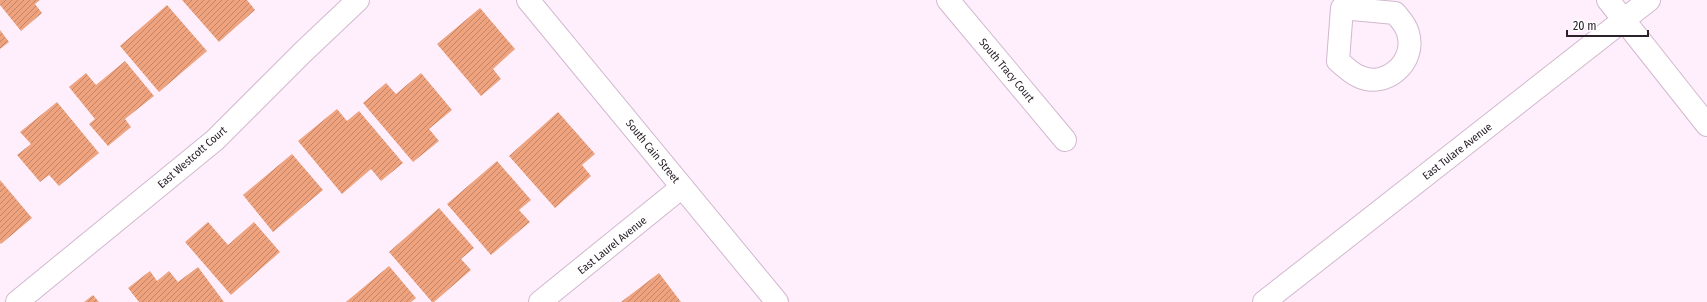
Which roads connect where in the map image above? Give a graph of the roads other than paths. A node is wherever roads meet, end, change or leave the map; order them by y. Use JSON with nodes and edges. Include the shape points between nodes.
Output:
{"nodes":[{"id":1,"x":358,"y":0,"type":"edge"},
{"id":2,"x":528,"y":0,"type":"edge"},
{"id":3,"x":948,"y":0,"type":"edge"},
{"id":4,"x":1608,"y":0,"type":"edge"},
{"id":5,"x":1649,"y":0,"type":"edge"},
{"id":6,"x":1625,"y":20,"type":"junction"},
{"id":7,"x":1707,"y":125,"type":"edge"},
{"id":8,"x":1065,"y":140,"type":"dead end"},
{"id":9,"x":682,"y":187,"type":"junction"},
{"id":10,"x":17,"y":302,"type":"edge"},
{"id":11,"x":540,"y":302,"type":"edge"},
{"id":12,"x":777,"y":302,"type":"edge"},
{"id":13,"x":1264,"y":302,"type":"edge"}],
"edges":[{"from":1,"to":10,"type":"street","name":"East Westcott Court","via":[[215,140]]},
{"from":2,"to":9,"type":"street","name":"South Cain Street"},
{"from":3,"to":8,"type":"street","name":"South Tracy Court"},
{"from":4,"to":6,"type":"street"},
{"from":5,"to":6,"type":"street","name":"East Tulare Avenue"},
{"from":6,"to":7,"type":"street"},
{"from":6,"to":13,"type":"street","name":"East Tulare Avenue"},
{"from":9,"to":11,"type":"street","name":"East Laurel Avenue"},
{"from":9,"to":12,"type":"street","name":"South Cain Street"}]}
